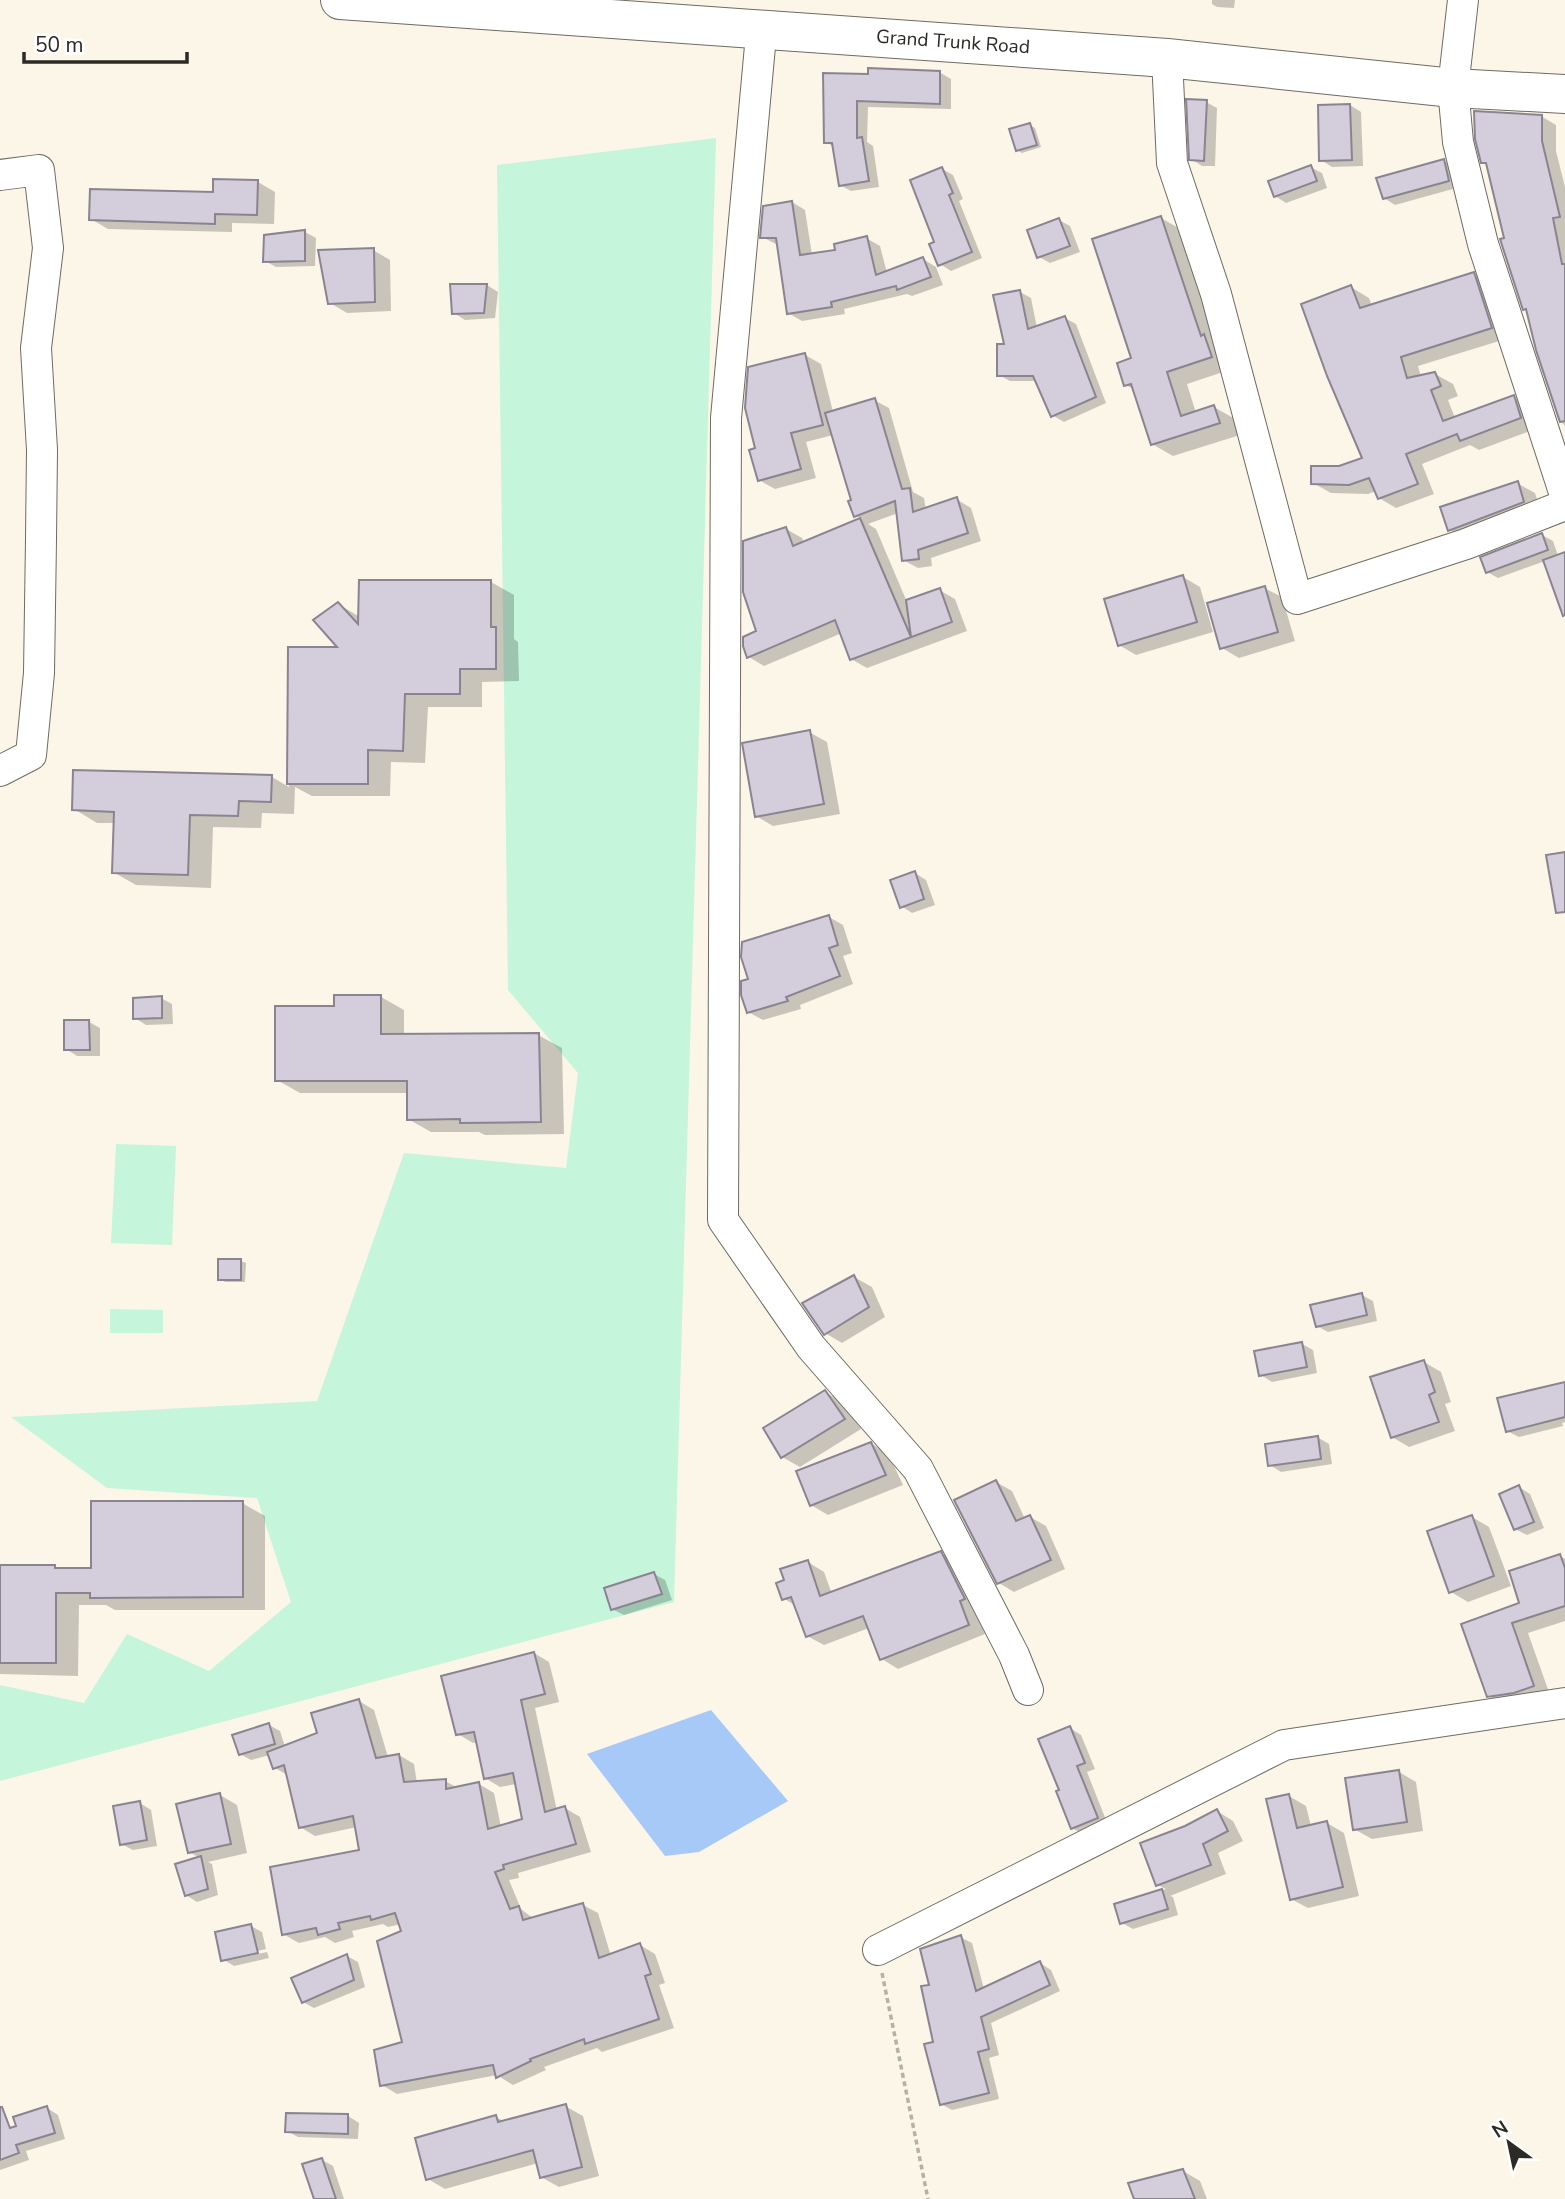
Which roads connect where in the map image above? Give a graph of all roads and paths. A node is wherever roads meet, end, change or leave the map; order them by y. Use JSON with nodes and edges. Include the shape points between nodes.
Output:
{"nodes":[{"id":1,"x":340,"y":0,"type":"edge"},
{"id":2,"x":1463,"y":0,"type":"edge"},
{"id":3,"x":758,"y":28,"type":"junction"},
{"id":4,"x":1167,"y":58,"type":"junction"},
{"id":5,"x":1453,"y":88,"type":"junction"},
{"id":6,"x":1565,"y":94,"type":"edge"},
{"id":7,"x":0,"y":175,"type":"edge"},
{"id":8,"x":1565,"y":495,"type":"edge"},
{"id":9,"x":1565,"y":505,"type":"edge"},
{"id":10,"x":0,"y":771,"type":"edge"},
{"id":11,"x":1028,"y":1690,"type":"dead end"},
{"id":12,"x":1565,"y":1703,"type":"edge"},
{"id":13,"x":878,"y":1950,"type":"joint"},
{"id":14,"x":928,"y":2199,"type":"edge"}],
"edges":[{"from":1,"to":3,"type":"highway","name":"Grand Trunk Road"},
{"from":2,"to":5,"type":"street"},
{"from":3,"to":4,"type":"highway","name":"Grand Trunk Road"},
{"from":3,"to":11,"type":"street","via":[[726,418],[723,1220],[811,1347],[918,1469]]},
{"from":4,"to":5,"type":"highway","name":"Grand Trunk Road"},
{"from":4,"to":9,"type":"street","via":[[1172,163],[1216,295],[1297,599],[1466,544]]},
{"from":5,"to":6,"type":"highway","name":"Grand Trunk Road"},
{"from":5,"to":8,"type":"street","via":[[1458,142],[1483,244]]},
{"from":7,"to":10,"type":"street","via":[[39,170],[48,248],[36,348],[42,450],[39,673],[31,755]]},
{"from":12,"to":13,"type":"street","via":[[1284,1745]]},
{"from":13,"to":14,"type":"path"}]}
